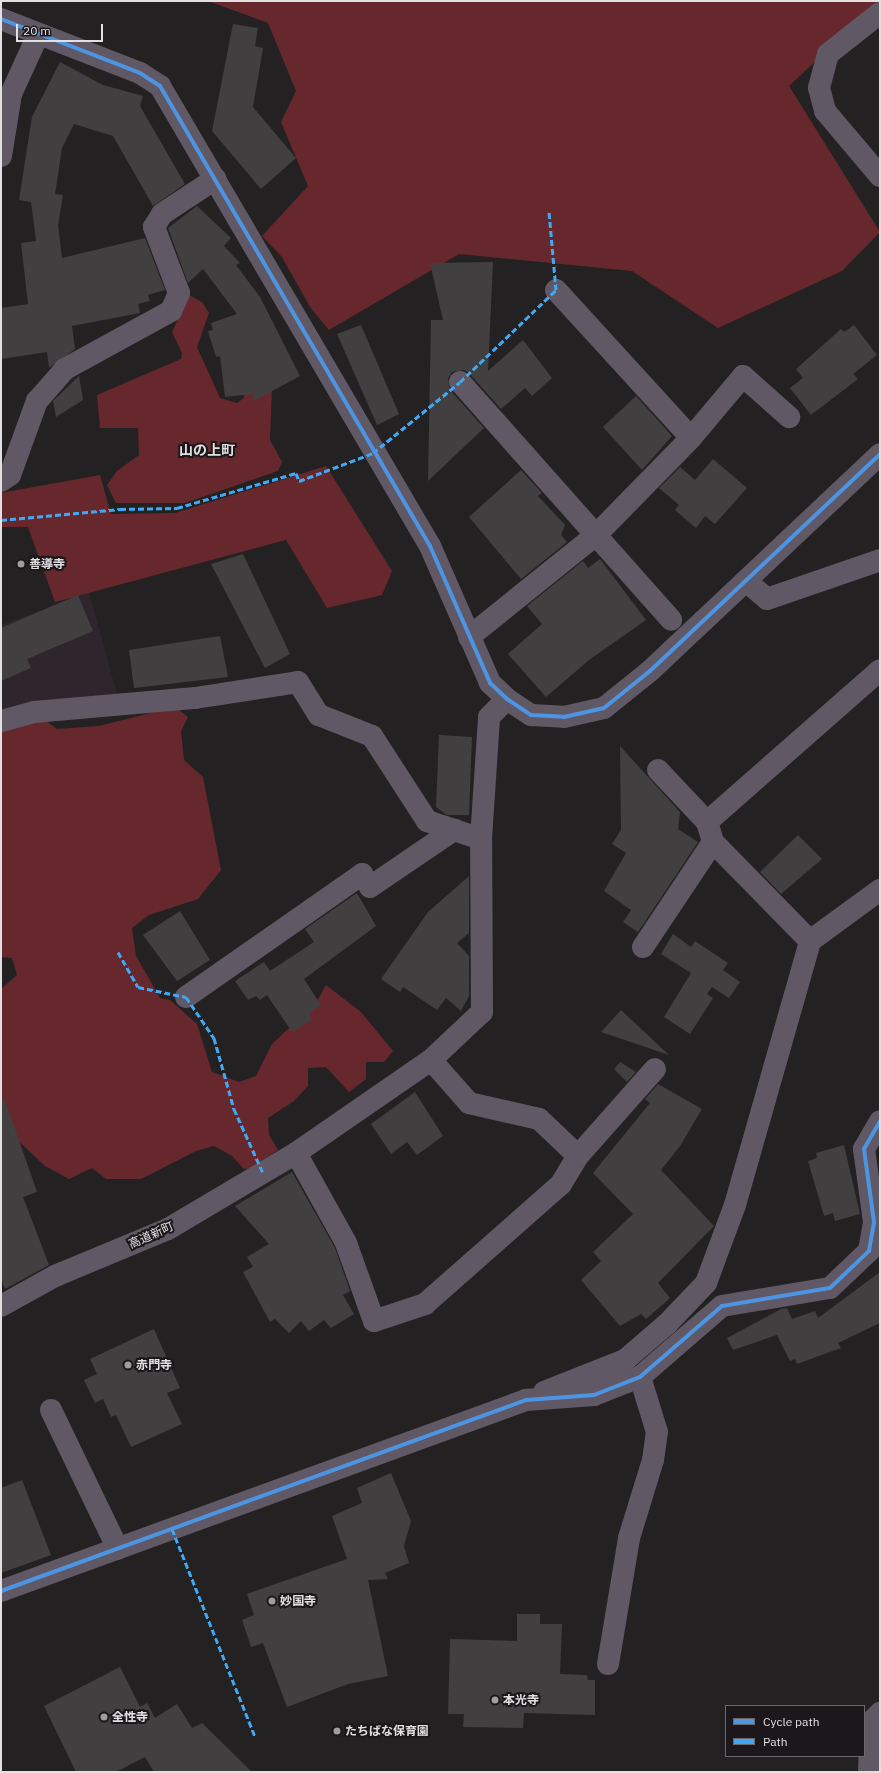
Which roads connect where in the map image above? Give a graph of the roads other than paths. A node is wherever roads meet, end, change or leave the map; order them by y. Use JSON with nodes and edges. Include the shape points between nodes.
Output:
{"nodes":[{"id":1,"x":880,"y":13,"type":"edge"},
{"id":2,"x":1,"y":19,"type":"edge"},
{"id":3,"x":38,"y":35,"type":"junction"},
{"id":4,"x":1,"y":156,"type":"edge"},
{"id":5,"x":880,"y":176,"type":"edge"},
{"id":6,"x":215,"y":179,"type":"junction"},
{"id":7,"x":556,"y":290,"type":"dead end"},
{"id":8,"x":460,"y":382,"type":"dead end"},
{"id":9,"x":789,"y":417,"type":"dead end"},
{"id":10,"x":691,"y":438,"type":"junction"},
{"id":11,"x":880,"y":454,"type":"edge"},
{"id":12,"x":1,"y":481,"type":"edge"},
{"id":13,"x":597,"y":534,"type":"junction"},
{"id":14,"x":880,"y":560,"type":"edge"},
{"id":15,"x":747,"y":582,"type":"junction"},
{"id":16,"x":671,"y":620,"type":"dead end"},
{"id":17,"x":470,"y":637,"type":"junction"},
{"id":18,"x":880,"y":670,"type":"edge"},
{"id":19,"x":507,"y":699,"type":"junction"},
{"id":20,"x":1,"y":721,"type":"edge"},
{"id":21,"x":658,"y":770,"type":"dead end"},
{"id":22,"x":454,"y":830,"type":"junction"},
{"id":23,"x":710,"y":832,"type":"junction"},
{"id":24,"x":481,"y":839,"type":"junction"},
{"id":25,"x":880,"y":890,"type":"edge"},
{"id":26,"x":810,"y":941,"type":"junction"},
{"id":27,"x":644,"y":947,"type":"dead end"},
{"id":28,"x":186,"y":997,"type":"dead end"},
{"id":29,"x":431,"y":1060,"type":"junction"},
{"id":30,"x":655,"y":1069,"type":"dead end"},
{"id":31,"x":880,"y":1121,"type":"edge"},
{"id":32,"x":296,"y":1153,"type":"junction"},
{"id":33,"x":578,"y":1156,"type":"junction"},
{"id":34,"x":1,"y":1306,"type":"edge"},
{"id":35,"x":640,"y":1377,"type":"junction"},
{"id":36,"x":526,"y":1400,"type":"junction"},
{"id":37,"x":51,"y":1410,"type":"dead end"},
{"id":38,"x":118,"y":1549,"type":"junction"},
{"id":39,"x":1,"y":1591,"type":"edge"},
{"id":40,"x":608,"y":1664,"type":"dead end"},
{"id":41,"x":880,"y":1713,"type":"edge"},
{"id":42,"x":869,"y":1772,"type":"edge"}],
"edges":[{"from":1,"to":5,"type":"street","via":[[828,54],[819,88],[825,111]]},
{"from":2,"to":3,"type":"street"},
{"from":3,"to":4,"type":"street","via":[[11,94]]},
{"from":3,"to":6,"type":"street","via":[[140,73],[160,86]]},
{"from":6,"to":12,"type":"street","via":[[162,214],[154,227],[179,293],[171,311],[65,369],[37,401],[10,475]]},
{"from":6,"to":17,"type":"street","via":[[430,546]]},
{"from":7,"to":10,"type":"street"},
{"from":8,"to":13,"type":"street"},
{"from":9,"to":10,"type":"street","via":[[743,376]]},
{"from":10,"to":13,"type":"street"},
{"from":11,"to":15,"type":"street"},
{"from":13,"to":16,"type":"street"},
{"from":13,"to":17,"type":"street"},
{"from":14,"to":15,"type":"street","via":[[767,599]]},
{"from":15,"to":19,"type":"street","via":[[650,672],[604,708],[564,716],[532,715]]},
{"from":17,"to":19,"type":"street","via":[[490,683]]},
{"from":18,"to":23,"type":"street"},
{"from":19,"to":24,"type":"street","name":"高道新町","via":[[490,717]]},
{"from":20,"to":22,"type":"street","via":[[34,712],[195,698],[298,682],[320,715],[372,736],[426,821]]},
{"from":21,"to":23,"type":"street"},
{"from":22,"to":24,"type":"street"},
{"from":22,"to":28,"type":"street","via":[[370,887],[362,874]]},
{"from":23,"to":26,"type":"street"},
{"from":23,"to":27,"type":"street"},
{"from":24,"to":29,"type":"street","name":"高道新町","via":[[482,1012]]},
{"from":25,"to":26,"type":"street"},
{"from":26,"to":36,"type":"street","via":[[735,1205],[706,1283],[668,1324],[625,1360]]},
{"from":29,"to":32,"type":"street","name":"高道新町"},
{"from":29,"to":33,"type":"street","via":[[469,1103],[539,1120]]},
{"from":30,"to":33,"type":"street"},
{"from":31,"to":35,"type":"street","via":[[864,1149],[874,1222],[869,1251],[830,1288],[722,1306]]},
{"from":32,"to":33,"type":"street","via":[[346,1243],[374,1321],[425,1304],[561,1184]]},
{"from":32,"to":34,"type":"street","name":"高道新町","via":[[168,1229],[55,1276]]},
{"from":35,"to":36,"type":"street","via":[[594,1395]]},
{"from":35,"to":40,"type":"street","via":[[657,1432],[653,1460],[629,1538]]},
{"from":36,"to":38,"type":"street"},
{"from":37,"to":38,"type":"street"},
{"from":38,"to":39,"type":"street"},
{"from":41,"to":42,"type":"street","via":[[871,1722]]}]}
